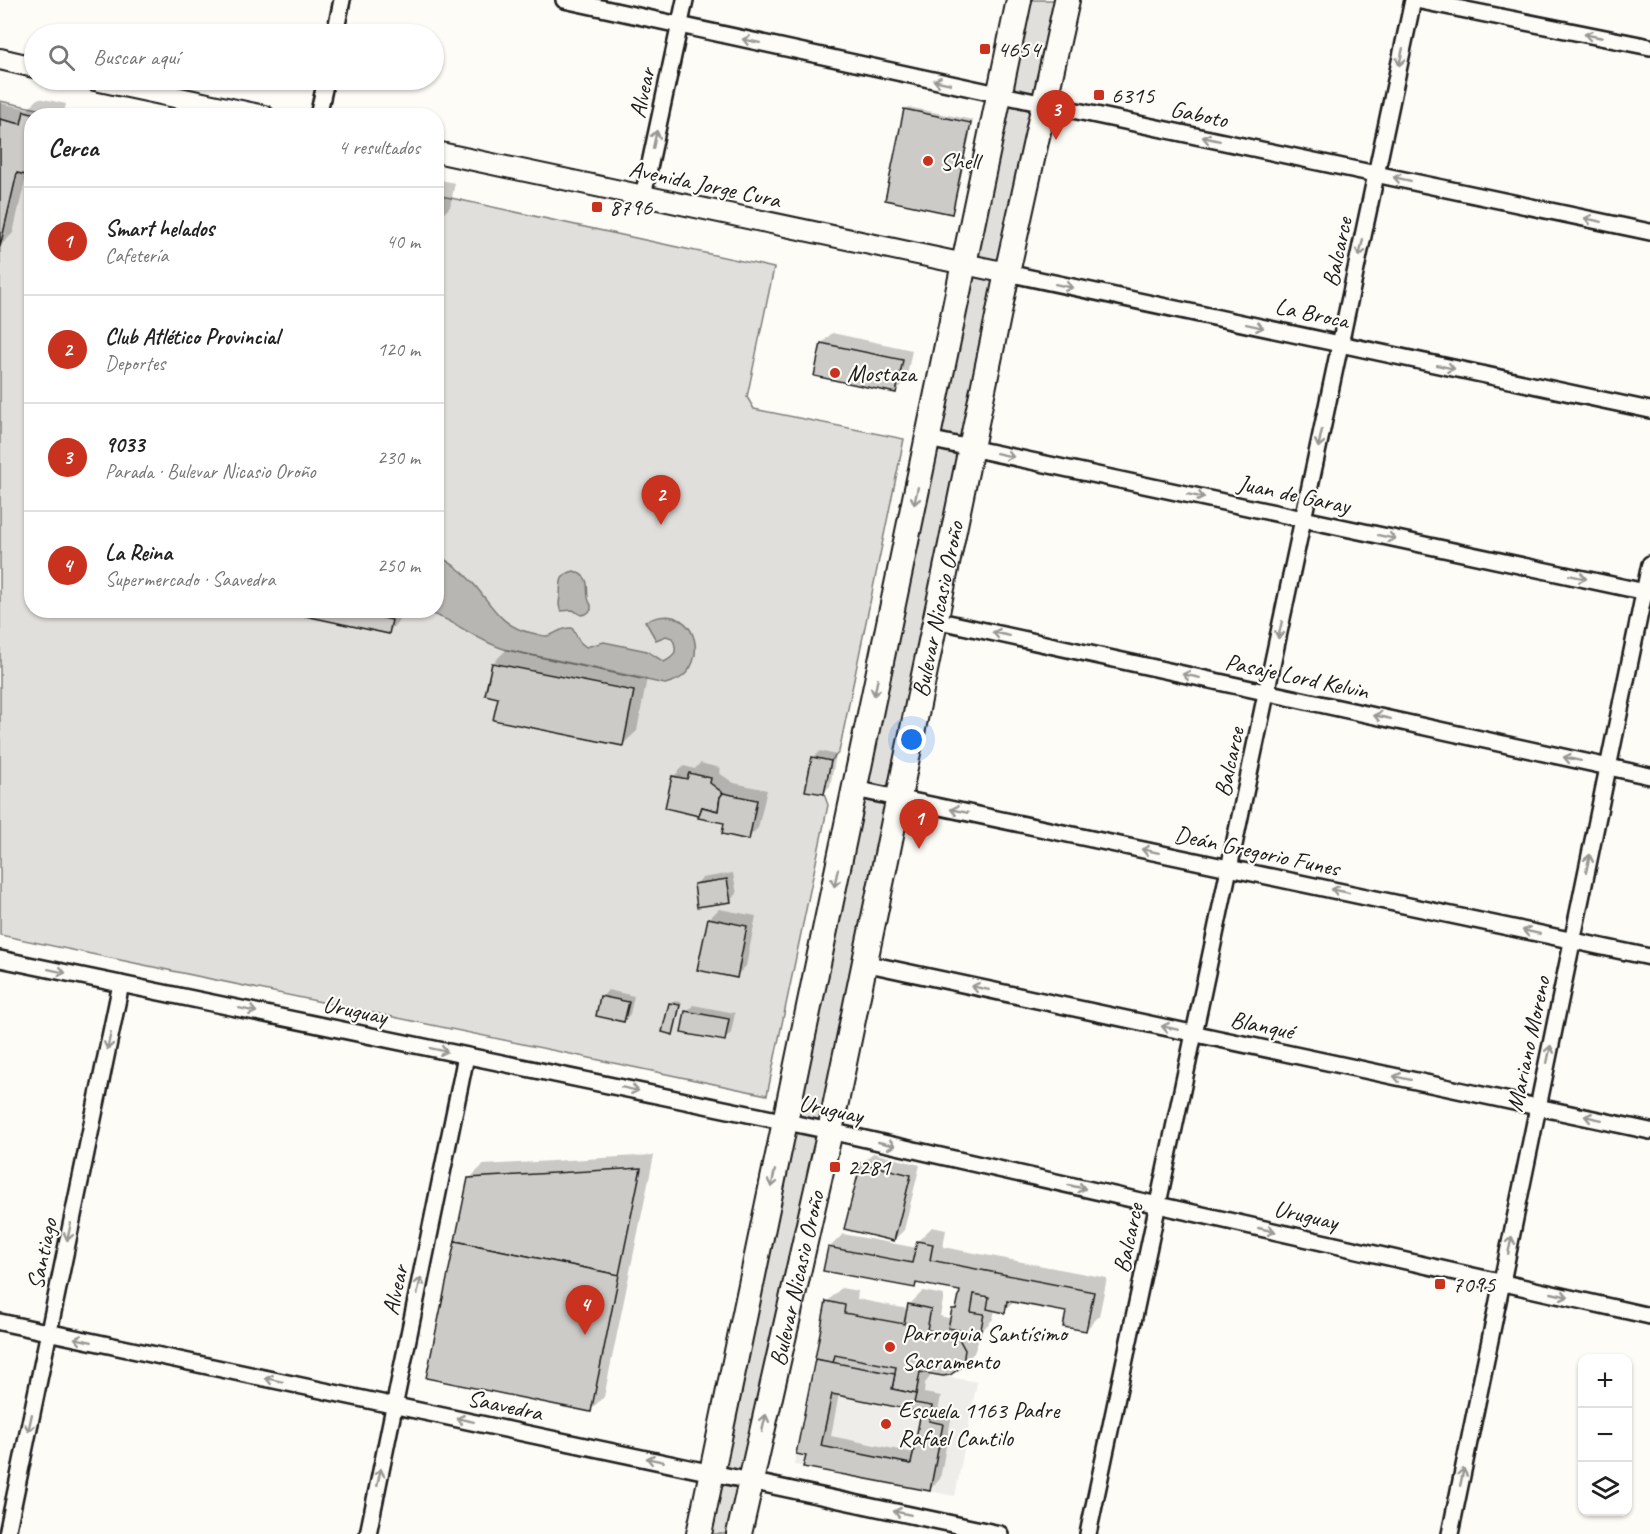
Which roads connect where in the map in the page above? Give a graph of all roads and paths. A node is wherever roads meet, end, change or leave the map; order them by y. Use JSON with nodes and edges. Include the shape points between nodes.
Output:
{"nodes":[{"id":1,"x":342,"y":0,"type":"edge"},
{"id":2,"x":564,"y":0,"type":"edge"},
{"id":3,"x":685,"y":0,"type":"edge"},
{"id":4,"x":1019,"y":0,"type":"edge"},
{"id":5,"x":1066,"y":0,"type":"edge"},
{"id":6,"x":1415,"y":0,"type":"edge"},
{"id":7,"x":337,"y":24,"type":"edge"},
{"id":8,"x":680,"y":25,"type":"junction"},
{"id":9,"x":1650,"y":47,"type":"edge"},
{"id":10,"x":0,"y":59,"type":"edge"},
{"id":11,"x":24,"y":65,"type":"edge"},
{"id":12,"x":142,"y":90,"type":"edge"},
{"id":13,"x":324,"y":90,"type":"edge"},
{"id":14,"x":999,"y":95,"type":"junction"},
{"id":15,"x":1044,"y":104,"type":"junction"},
{"id":16,"x":226,"y":108,"type":"edge"},
{"id":17,"x":320,"y":108,"type":"edge"},
{"id":18,"x":444,"y":154,"type":"edge"},
{"id":19,"x":1376,"y":174,"type":"junction"},
{"id":20,"x":643,"y":196,"type":"junction"},
{"id":21,"x":1650,"y":232,"type":"edge"},
{"id":22,"x":964,"y":265,"type":"junction"},
{"id":23,"x":1007,"y":273,"type":"junction"},
{"id":24,"x":1340,"y":345,"type":"junction"},
{"id":25,"x":1650,"y":410,"type":"edge"},
{"id":26,"x":928,"y":439,"type":"junction"},
{"id":27,"x":971,"y":448,"type":"junction"},
{"id":28,"x":1303,"y":519,"type":"junction"},
{"id":29,"x":1650,"y":564,"type":"edge"},
{"id":30,"x":1647,"y":592,"type":"edge"},
{"id":31,"x":935,"y":620,"type":"junction"},
{"id":32,"x":1266,"y":692,"type":"junction"},
{"id":33,"x":1608,"y":767,"type":"junction"},
{"id":34,"x":1650,"y":776,"type":"edge"},
{"id":35,"x":855,"y":789,"type":"junction"},
{"id":36,"x":898,"y":798,"type":"junction"},
{"id":37,"x":1229,"y":868,"type":"junction"},
{"id":38,"x":1572,"y":940,"type":"junction"},
{"id":39,"x":1650,"y":957,"type":"edge"},
{"id":40,"x":0,"y":959,"type":"edge"},
{"id":41,"x":864,"y":963,"type":"junction"},
{"id":42,"x":121,"y":984,"type":"junction"},
{"id":43,"x":1194,"y":1033,"type":"junction"},
{"id":44,"x":466,"y":1056,"type":"junction"},
{"id":45,"x":1538,"y":1107,"type":"junction"},
{"id":46,"x":785,"y":1122,"type":"junction"},
{"id":47,"x":830,"y":1131,"type":"junction"},
{"id":48,"x":1650,"y":1131,"type":"edge"},
{"id":49,"x":1158,"y":1205,"type":"junction"},
{"id":50,"x":1502,"y":1282,"type":"junction"},
{"id":51,"x":1650,"y":1316,"type":"edge"},
{"id":52,"x":0,"y":1322,"type":"edge"},
{"id":53,"x":48,"y":1332,"type":"junction"},
{"id":54,"x":394,"y":1405,"type":"junction"},
{"id":55,"x":713,"y":1472,"type":"junction"},
{"id":56,"x":751,"y":1480,"type":"junction"},
{"id":57,"x":7,"y":1534,"type":"edge"},
{"id":58,"x":368,"y":1534,"type":"edge"},
{"id":59,"x":699,"y":1534,"type":"edge"},
{"id":60,"x":739,"y":1534,"type":"edge"},
{"id":61,"x":1000,"y":1534,"type":"edge"},
{"id":62,"x":1088,"y":1534,"type":"edge"},
{"id":63,"x":1450,"y":1534,"type":"edge"}],
"edges":[{"from":1,"to":7,"type":"street"},
{"from":2,"to":8,"type":"street","name":"Gaboto"},
{"from":3,"to":8,"type":"street","name":"Alvear"},
{"from":4,"to":14,"type":"main road","name":"Bulevar Nicasio Oroño"},
{"from":5,"to":15,"type":"main road","name":"Bulevar Nicasio Oroño"},
{"from":9,"to":6,"type":"street","one_way":true},
{"from":6,"to":19,"type":"street","name":"Balcarce","one_way":true},
{"from":14,"to":8,"type":"street","name":"Gaboto","one_way":true},
{"from":20,"to":8,"type":"street","name":"Alvear","one_way":true},
{"from":10,"to":11,"type":"street"},
{"from":12,"to":16,"type":"street"},
{"from":13,"to":17,"type":"street"},
{"from":14,"to":15,"type":"street","name":"Gaboto"},
{"from":14,"to":22,"type":"main road","name":"Bulevar Nicasio Oroño"},
{"from":19,"to":15,"type":"street","name":"Gaboto","one_way":true},
{"from":15,"to":23,"type":"main road","name":"Bulevar Nicasio Oroño"},
{"from":18,"to":20,"type":"street","name":"Avenida Jorge Cura"},
{"from":21,"to":19,"type":"street","name":"Gaboto","one_way":true},
{"from":19,"to":24,"type":"street","name":"Balcarce","one_way":true},
{"from":20,"to":22,"type":"street","name":"Avenida Jorge Cura"},
{"from":22,"to":23,"type":"street","name":"La Broca"},
{"from":22,"to":26,"type":"main road","name":"Bulevar Nicasio Oroño"},
{"from":23,"to":24,"type":"street","name":"La Broca","one_way":true},
{"from":23,"to":27,"type":"main road","name":"Bulevar Nicasio Oroño"},
{"from":24,"to":25,"type":"street","name":"La Broca","one_way":true},
{"from":24,"to":28,"type":"street","name":"Balcarce","one_way":true},
{"from":26,"to":27,"type":"street","name":"Juan de Garay"},
{"from":26,"to":35,"type":"main road","name":"Bulevar Nicasio Oroño","one_way":true},
{"from":27,"to":28,"type":"street","name":"Juan de Garay","one_way":true},
{"from":27,"to":31,"type":"main road","name":"Bulevar Nicasio Oroño"},
{"from":28,"to":30,"type":"street","name":"Juan de Garay","one_way":true},
{"from":28,"to":32,"type":"street","name":"Balcarce","one_way":true},
{"from":29,"to":30,"type":"street","name":"Mariano Moreno"},
{"from":30,"to":33,"type":"street","name":"Mariano Moreno"},
{"from":32,"to":31,"type":"street","name":"Pasaje Lord Kelvin","one_way":true},
{"from":31,"to":36,"type":"main road","name":"Bulevar Nicasio Oroño"},
{"from":33,"to":32,"type":"street","name":"Pasaje Lord Kelvin","one_way":true},
{"from":32,"to":37,"type":"street","name":"Balcarce"},
{"from":33,"to":34,"type":"street","name":"Pasaje Lord Kelvin"},
{"from":38,"to":33,"type":"street","name":"Mariano Moreno","one_way":true},
{"from":35,"to":36,"type":"street","name":"Deán Gregorio Funes"},
{"from":35,"to":46,"type":"main road","name":"Bulevar Nicasio Oroño","one_way":true},
{"from":37,"to":36,"type":"street","name":"Deán Gregorio Funes","one_way":true},
{"from":36,"to":41,"type":"main road","name":"Bulevar Nicasio Oroño"},
{"from":38,"to":37,"type":"street","name":"Deán Gregorio Funes","one_way":true},
{"from":37,"to":43,"type":"street","name":"Balcarce"},
{"from":38,"to":39,"type":"street","name":"Deán Gregorio Funes"},
{"from":45,"to":38,"type":"street","name":"Mariano Moreno","one_way":true},
{"from":40,"to":42,"type":"street","name":"Uruguay","one_way":true},
{"from":43,"to":41,"type":"street","name":"Blanqué","one_way":true},
{"from":41,"to":47,"type":"main road","name":"Bulevar Nicasio Oroño"},
{"from":42,"to":44,"type":"street","name":"Uruguay","one_way":true},
{"from":42,"to":53,"type":"street","name":"Santiago","one_way":true},
{"from":45,"to":43,"type":"street","name":"Blanqué","one_way":true},
{"from":43,"to":49,"type":"street","name":"Balcarce"},
{"from":44,"to":46,"type":"street","name":"Uruguay","one_way":true},
{"from":54,"to":44,"type":"street","name":"Alvear","one_way":true},
{"from":48,"to":45,"type":"street","name":"Blanqué","one_way":true},
{"from":50,"to":45,"type":"street","name":"Mariano Moreno","one_way":true},
{"from":46,"to":47,"type":"street","name":"Uruguay"},
{"from":46,"to":55,"type":"main road","name":"Bulevar Nicasio Oroño","one_way":true},
{"from":47,"to":49,"type":"street","name":"Uruguay","one_way":true},
{"from":56,"to":47,"type":"main road","name":"Bulevar Nicasio Oroño","one_way":true},
{"from":49,"to":50,"type":"street","name":"Uruguay","one_way":true},
{"from":49,"to":62,"type":"street","name":"Balcarce"},
{"from":50,"to":51,"type":"street","name":"Uruguay","one_way":true},
{"from":63,"to":50,"type":"street","name":"Mariano Moreno","one_way":true},
{"from":52,"to":53,"type":"street","name":"Saavedra"},
{"from":54,"to":53,"type":"street","name":"Saavedra","one_way":true},
{"from":53,"to":57,"type":"street","name":"Santiago","one_way":true},
{"from":55,"to":54,"type":"street","name":"Saavedra","one_way":true},
{"from":58,"to":54,"type":"street","name":"Alvear","one_way":true},
{"from":55,"to":56,"type":"street","name":"Saavedra"},
{"from":55,"to":59,"type":"main road","name":"Bulevar Nicasio Oroño"},
{"from":56,"to":60,"type":"main road","name":"Bulevar Nicasio Oroño"},
{"from":61,"to":56,"type":"street","name":"Saavedra","one_way":true}]}
